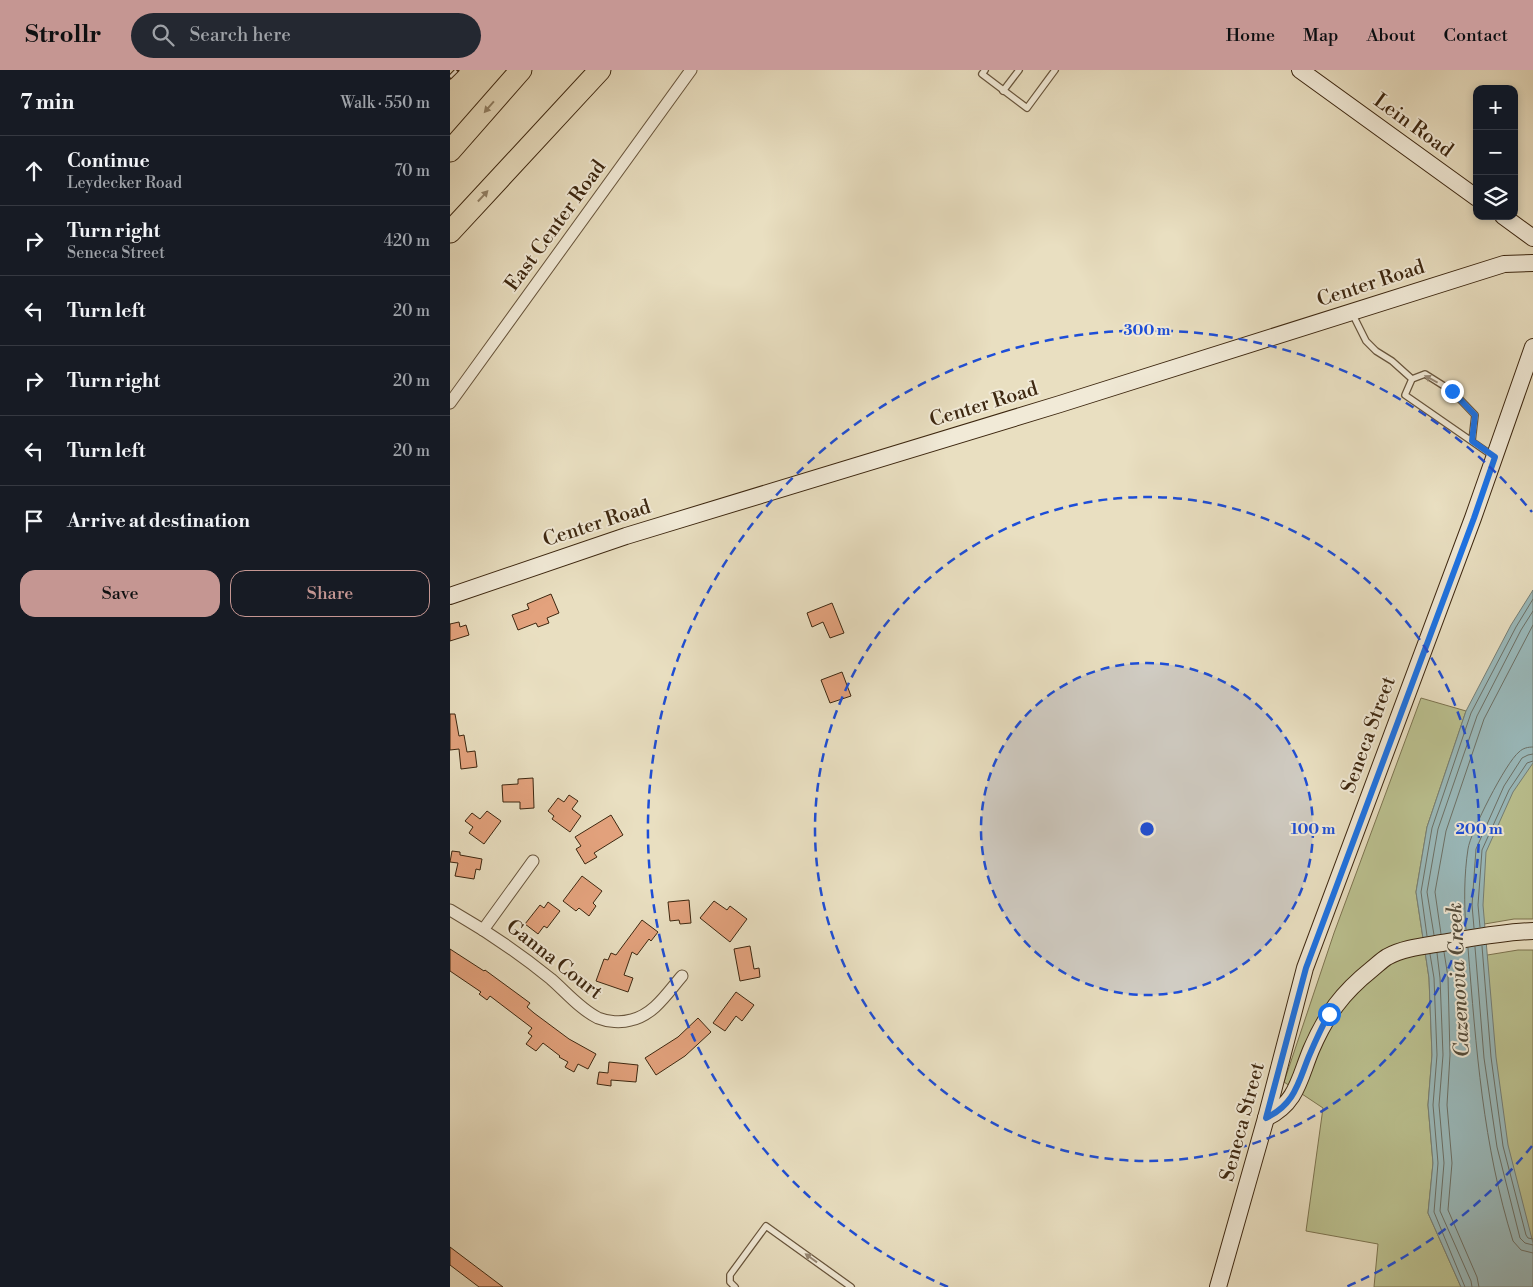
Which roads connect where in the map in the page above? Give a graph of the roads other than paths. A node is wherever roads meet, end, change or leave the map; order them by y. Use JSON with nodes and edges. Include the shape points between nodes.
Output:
{"nodes":[{"id":1,"x":522,"y":70,"type":"edge"},
{"id":2,"x":600,"y":70,"type":"edge"},
{"id":3,"x":691,"y":70,"type":"edge"},
{"id":4,"x":985,"y":70,"type":"edge"},
{"id":5,"x":1019,"y":70,"type":"edge"},
{"id":6,"x":1056,"y":70,"type":"edge"},
{"id":7,"x":1300,"y":70,"type":"edge"},
{"id":8,"x":1003,"y":90,"type":"junction"},
{"id":9,"x":450,"y":151,"type":"edge"},
{"id":10,"x":1473,"y":195,"type":"edge"},
{"id":11,"x":1508,"y":220,"type":"edge"},
{"id":12,"x":450,"y":232,"type":"edge"},
{"id":13,"x":1533,"y":238,"type":"edge"},
{"id":14,"x":1533,"y":262,"type":"edge"},
{"id":15,"x":1352,"y":313,"type":"junction"},
{"id":16,"x":1533,"y":347,"type":"edge"},
{"id":17,"x":1412,"y":379,"type":"junction"},
{"id":18,"x":450,"y":403,"type":"edge"},
{"id":19,"x":1472,"y":441,"type":"junction"},
{"id":20,"x":1495,"y":457,"type":"junction"},
{"id":21,"x":450,"y":596,"type":"edge"},
{"id":22,"x":534,"y":861,"type":"dead end"},
{"id":23,"x":450,"y":910,"type":"edge"},
{"id":24,"x":482,"y":930,"type":"junction"},
{"id":25,"x":1533,"y":931,"type":"edge"},
{"id":26,"x":682,"y":976,"type":"dead end"},
{"id":27,"x":1266,"y":1118,"type":"junction"},
{"id":28,"x":735,"y":1287,"type":"edge"},
{"id":29,"x":851,"y":1287,"type":"edge"},
{"id":30,"x":1218,"y":1287,"type":"edge"}],
"edges":[{"from":1,"to":9,"type":"highway","one_way":true},
{"from":12,"to":2,"type":"highway","one_way":true},
{"from":3,"to":18,"type":"street","name":"East Center Road"},
{"from":4,"to":8,"type":"lane","via":[[982,74]]},
{"from":5,"to":8,"type":"lane"},
{"from":6,"to":8,"type":"lane","via":[[1027,108]]},
{"from":7,"to":10,"type":"main road","name":"Lein Road"},
{"from":11,"to":13,"type":"main road"},
{"from":14,"to":15,"type":"main road","name":"Center Road","via":[[1504,264]]},
{"from":15,"to":17,"type":"lane","via":[[1366,341]]},
{"from":15,"to":21,"type":"main road","name":"Center Road","via":[[626,536]]},
{"from":16,"to":20,"type":"main road","name":"Seneca Street","via":[[1526,375]]},
{"from":17,"to":19,"type":"lane","via":[[1405,394]]},
{"from":19,"to":17,"type":"lane","one_way":true,"via":[[1475,415],[1452,391],[1425,374]]},
{"from":19,"to":20,"type":"lane"},
{"from":20,"to":27,"type":"main road","name":"Seneca Street","via":[[1306,968]]},
{"from":22,"to":24,"type":"street"},
{"from":23,"to":24,"type":"street","name":"Ganna Court"},
{"from":24,"to":26,"type":"street","name":"Ganna Court","via":[[544,974],[588,1012],[610,1021],[633,1020],[645,1015]]},
{"from":25,"to":27,"type":"main road","via":[[1505,932],[1406,950],[1387,957],[1341,997],[1319,1033],[1288,1103]]},
{"from":27,"to":30,"type":"main road","name":"Seneca Street"},
{"from":29,"to":28,"type":"lane","one_way":true,"via":[[766,1226],[730,1275],[730,1282]]}]}
